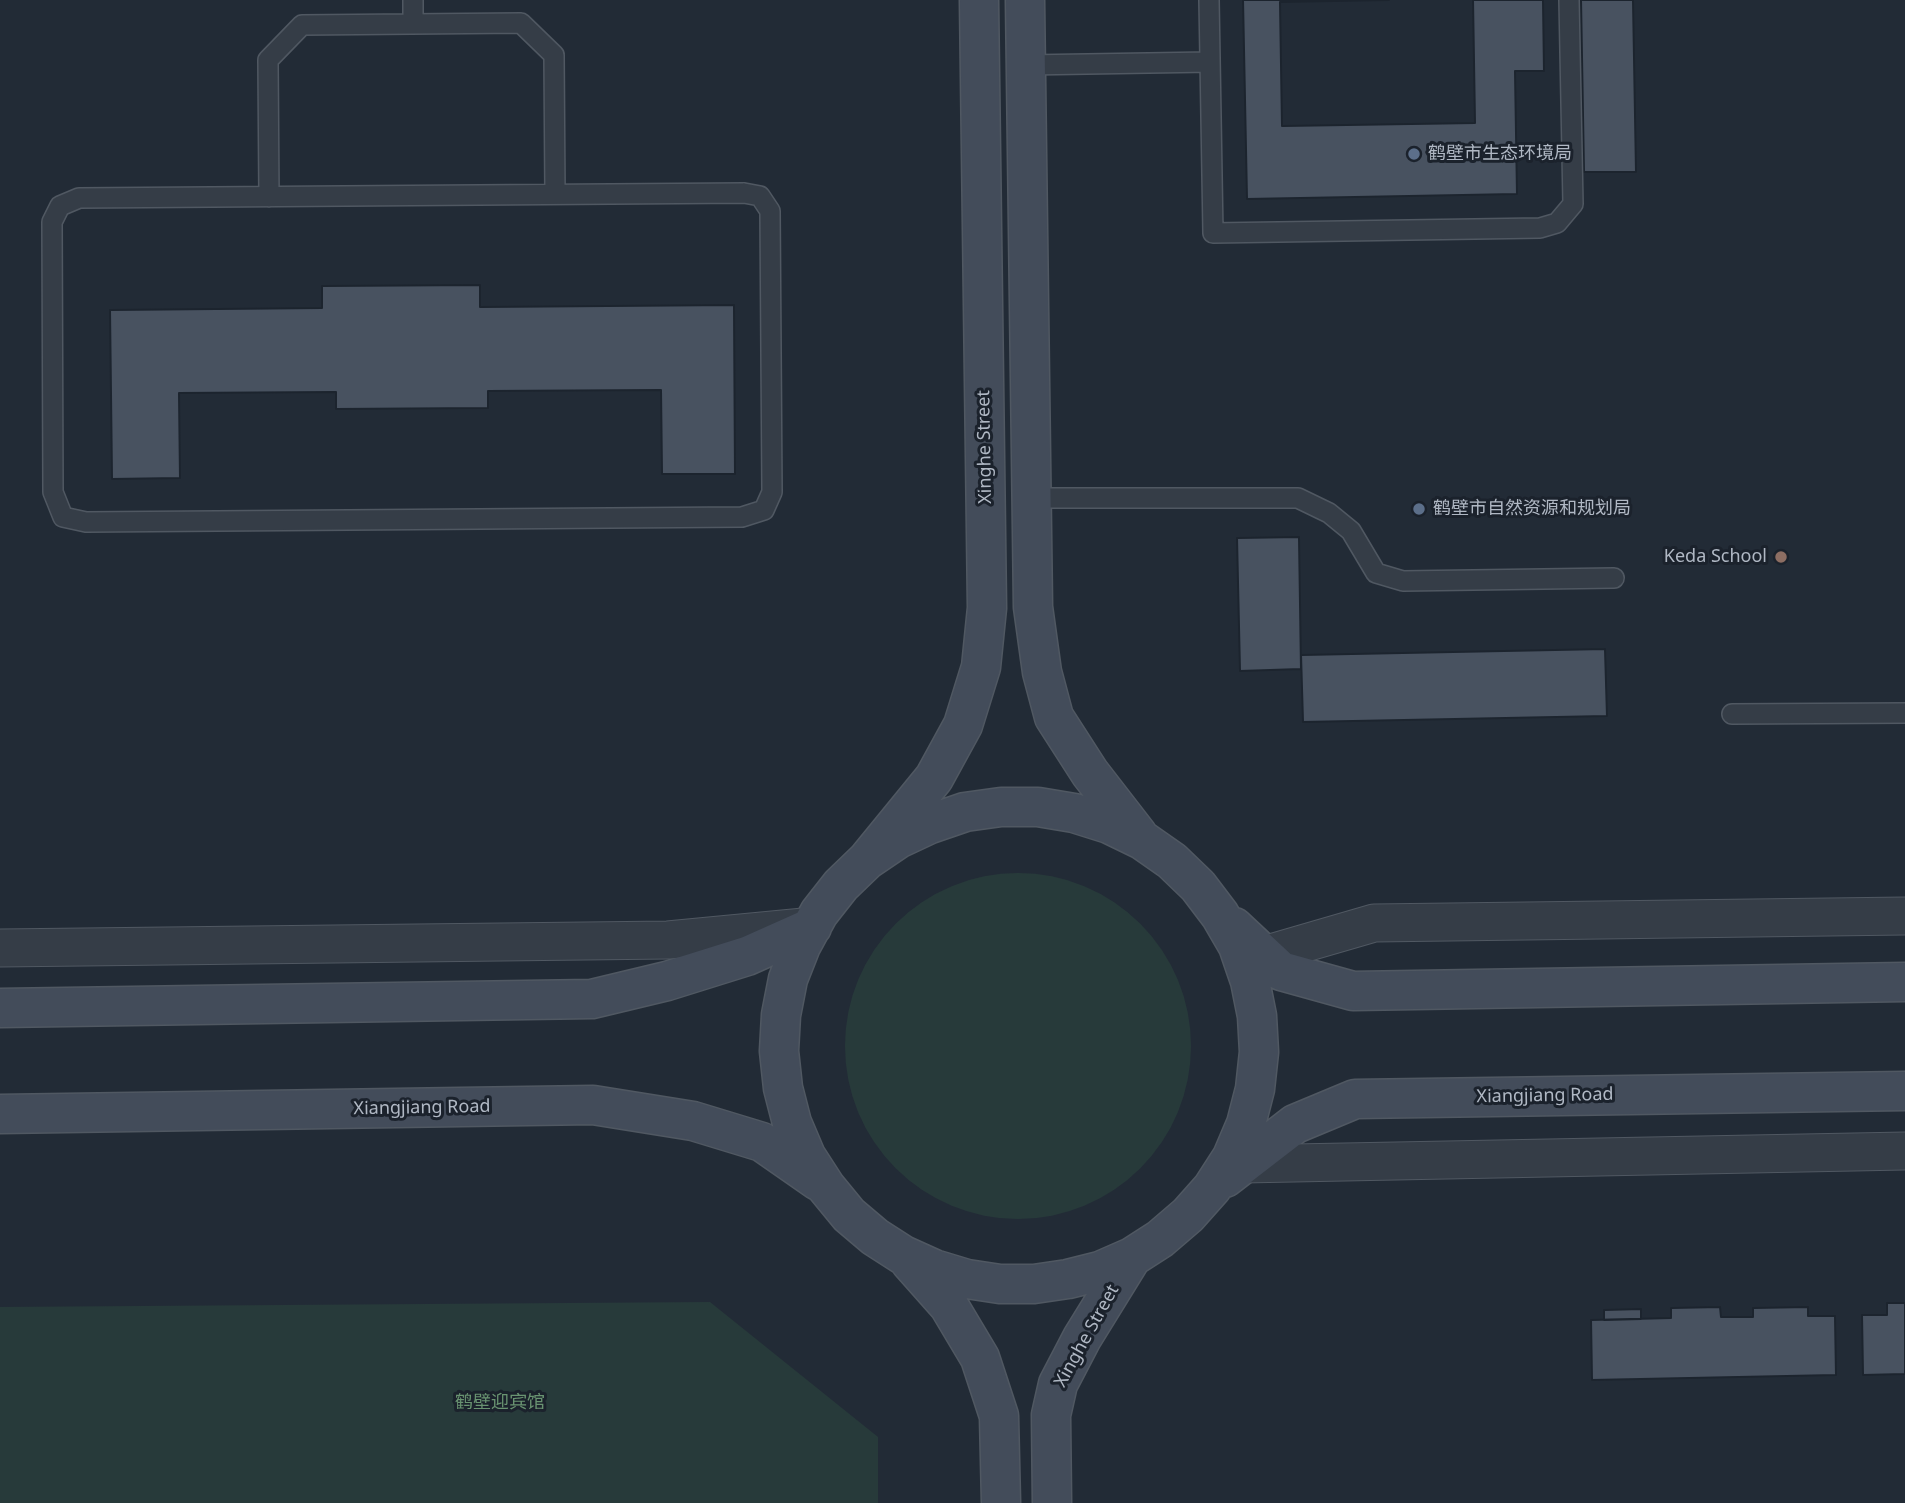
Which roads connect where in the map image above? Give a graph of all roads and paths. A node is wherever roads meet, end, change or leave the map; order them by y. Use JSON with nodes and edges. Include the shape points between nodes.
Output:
{"nodes":[{"id":1,"x":413,"y":0,"type":"edge"},
{"id":2,"x":979,"y":0,"type":"edge"},
{"id":3,"x":1025,"y":0,"type":"edge"},
{"id":4,"x":1209,"y":0,"type":"edge"},
{"id":5,"x":1569,"y":0,"type":"edge"},
{"id":6,"x":413,"y":24,"type":"junction"},
{"id":7,"x":1210,"y":62,"type":"junction"},
{"id":8,"x":1026,"y":65,"type":"junction"},
{"id":9,"x":555,"y":194,"type":"junction"},
{"id":10,"x":269,"y":197,"type":"junction"},
{"id":11,"x":1032,"y":498,"type":"junction"},
{"id":12,"x":1614,"y":578,"type":"dead end"},
{"id":13,"x":1905,"y":713,"type":"edge"},
{"id":14,"x":1732,"y":715,"type":"dead end"},
{"id":15,"x":1142,"y":840,"type":"junction"},
{"id":16,"x":867,"y":860,"type":"junction"},
{"id":17,"x":1220,"y":915,"type":"junction"},
{"id":18,"x":1905,"y":916,"type":"edge"},
{"id":19,"x":812,"y":927,"type":"junction"},
{"id":20,"x":0,"y":948,"type":"edge"},
{"id":21,"x":1264,"y":954,"type":"junction"},
{"id":22,"x":1905,"y":982,"type":"edge"},
{"id":23,"x":0,"y":1008,"type":"edge"},
{"id":24,"x":1905,"y":1091,"type":"edge"},
{"id":25,"x":0,"y":1114,"type":"edge"},
{"id":26,"x":1905,"y":1151,"type":"edge"},
{"id":27,"x":1243,"y":1164,"type":"junction"},
{"id":28,"x":826,"y":1187,"type":"junction"},
{"id":29,"x":1212,"y":1188,"type":"junction"},
{"id":30,"x":904,"y":1255,"type":"junction"},
{"id":31,"x":1132,"y":1257,"type":"junction"},
{"id":32,"x":1001,"y":1503,"type":"edge"},
{"id":33,"x":1052,"y":1503,"type":"edge"}],
"edges":[{"from":1,"to":6,"type":"lane"},
{"from":2,"to":16,"type":"main road","name":"Xinghe Street","via":[[987,608],[981,667],[963,725],[934,778]]},
{"from":3,"to":8,"type":"main road"},
{"from":4,"to":7,"type":"lane"},
{"from":5,"to":7,"type":"lane","via":[[1573,204],[1557,223],[1540,228],[1213,233]]},
{"from":6,"to":9,"type":"lane","via":[[521,23],[554,55]]},
{"from":6,"to":10,"type":"lane","via":[[302,25],[268,60]]},
{"from":7,"to":8,"type":"lane"},
{"from":8,"to":11,"type":"main road"},
{"from":9,"to":10,"type":"lane"},
{"from":9,"to":10,"type":"lane","via":[[744,193],[760,196],[770,211],[772,492],[764,510],[742,517],[86,522],[63,517],[53,478],[52,222],[60,206],[79,198]]},
{"from":11,"to":12,"type":"lane","via":[[1298,498],[1329,513],[1351,531],[1376,573],[1403,581]]},
{"from":11,"to":15,"type":"main road","via":[[1033,607],[1054,717]]},
{"from":13,"to":14,"type":"lane"},
{"from":15,"to":16,"type":"main road","via":[[1074,813],[1001,807],[930,824]]},
{"from":15,"to":17,"type":"main road","via":[[1172,860]]},
{"from":16,"to":19,"type":"main road","via":[[841,885]]},
{"from":17,"to":21,"type":"main road"},
{"from":17,"to":29,"type":"main road","via":[[1238,946],[1250,981],[1259,1052],[1246,1124]]},
{"from":18,"to":21,"type":"street","via":[[1374,923]]},
{"from":19,"to":20,"type":"street","via":[[668,940]]},
{"from":19,"to":23,"type":"main road","via":[[747,956],[592,999]]},
{"from":19,"to":28,"type":"main road","via":[[788,979],[779,1051],[792,1123]]},
{"from":21,"to":22,"type":"main road","via":[[1281,971],[1353,991]]},
{"from":24,"to":27,"type":"main road","name":"Xiangjiang Road","via":[[1355,1099],[1295,1124]]},
{"from":25,"to":28,"type":"main road","name":"Xiangjiang Road","via":[[593,1105],[693,1121],[762,1142]]},
{"from":26,"to":27,"type":"street"},
{"from":27,"to":29,"type":"main road","name":"Xiangjiang Road"},
{"from":28,"to":30,"type":"main road","via":[[875,1237]]},
{"from":29,"to":31,"type":"main road","via":[[1188,1215]]},
{"from":30,"to":31,"type":"main road","via":[[967,1279],[1000,1284],[1068,1279]]},
{"from":30,"to":32,"type":"main road","via":[[949,1306],[980,1358],[999,1416]]},
{"from":31,"to":33,"type":"main road","name":"Xinghe Street","via":[[1058,1384],[1051,1415]]}]}
